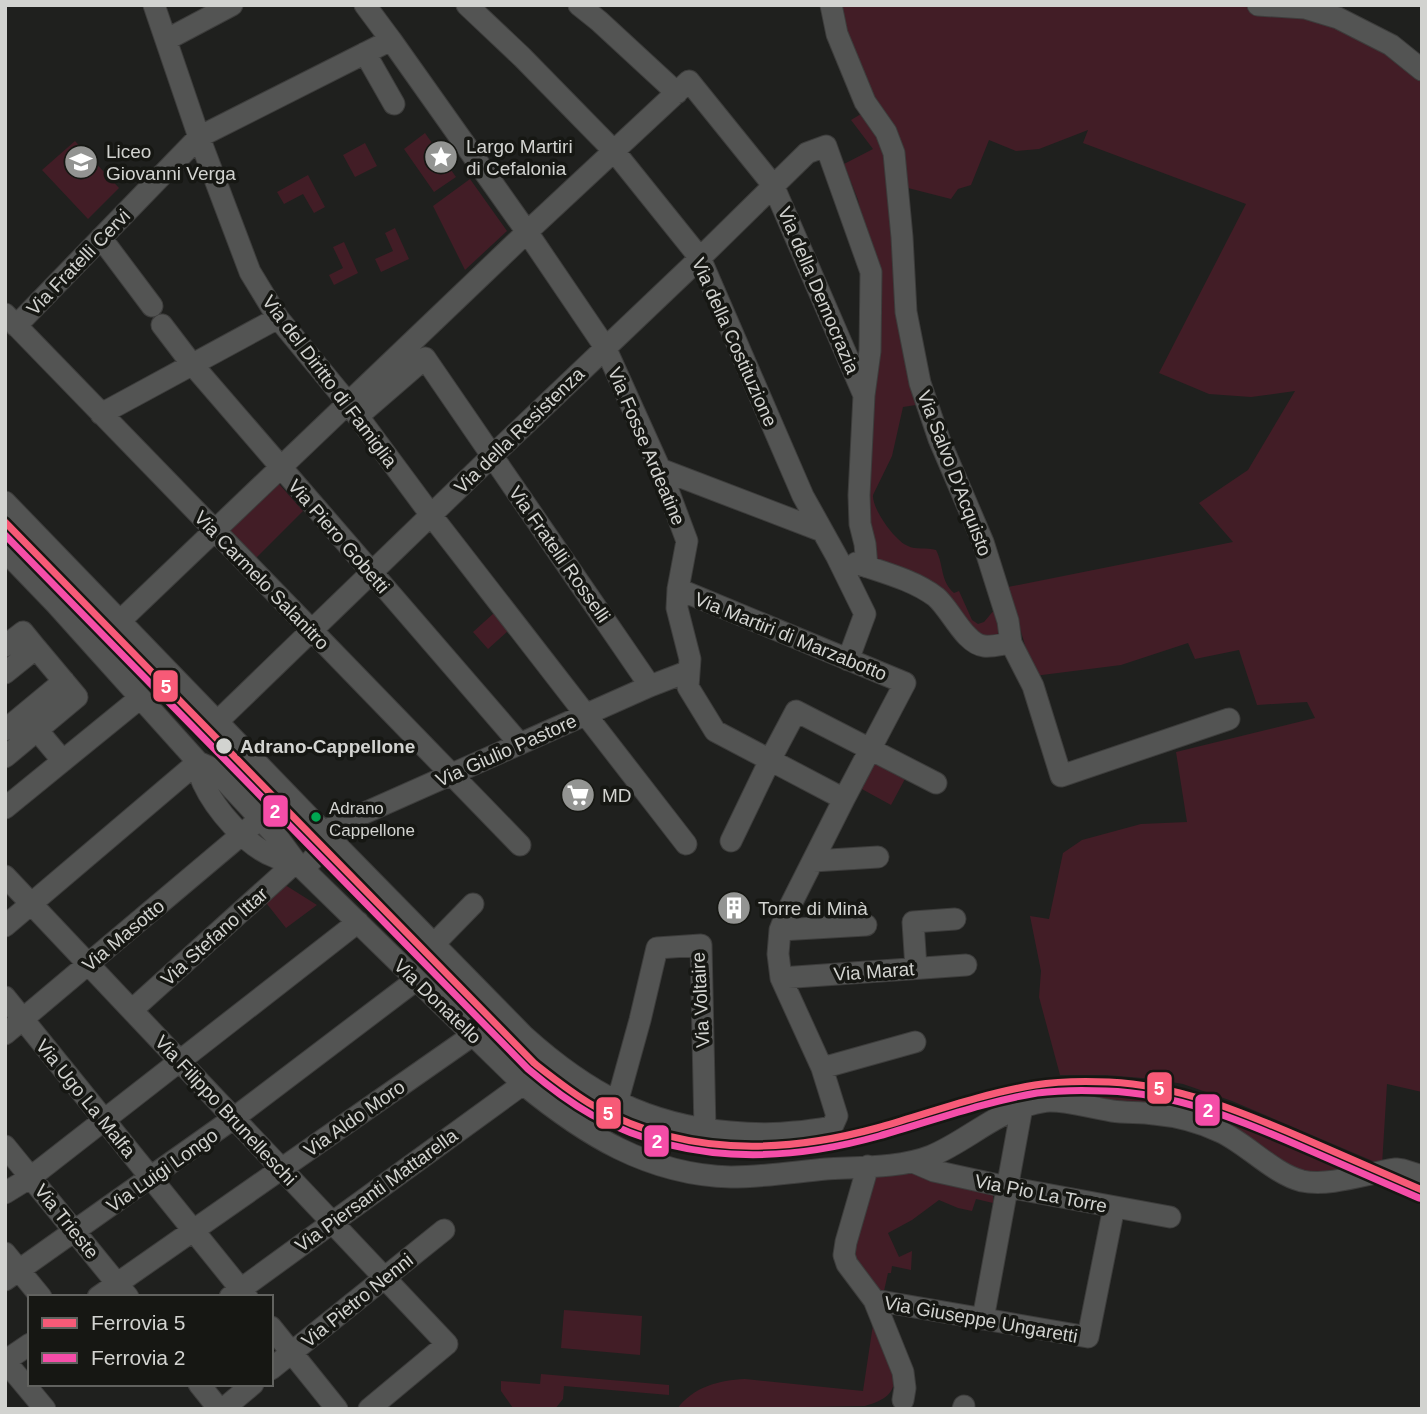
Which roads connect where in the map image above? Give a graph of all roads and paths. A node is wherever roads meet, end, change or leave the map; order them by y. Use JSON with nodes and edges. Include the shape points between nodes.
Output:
{"nodes":[{"id":1,"x":154,"y":5,"type":"edge"},
{"id":2,"x":232,"y":5,"type":"edge"},
{"id":3,"x":365,"y":5,"type":"edge"},
{"id":4,"x":467,"y":5,"type":"edge"},
{"id":5,"x":579,"y":5,"type":"edge"},
{"id":6,"x":831,"y":5,"type":"edge"},
{"id":7,"x":1258,"y":5,"type":"edge"},
{"id":8,"x":388,"y":35,"type":"junction"},
{"id":9,"x":166,"y":40,"type":"junction"},
{"id":10,"x":356,"y":57,"type":"junction"},
{"id":11,"x":1422,"y":70,"type":"edge"},
{"id":12,"x":683,"y":87,"type":"junction"},
{"id":13,"x":394,"y":104,"type":"dead end"},
{"id":14,"x":199,"y":137,"type":"junction"},
{"id":15,"x":614,"y":151,"type":"junction"},
{"id":16,"x":774,"y":185,"type":"junction"},
{"id":17,"x":532,"y":233,"type":"junction"},
{"id":18,"x":101,"y":238,"type":"junction"},
{"id":19,"x":700,"y":258,"type":"junction"},
{"id":20,"x":278,"y":317,"type":"junction"},
{"id":21,"x":11,"y":320,"type":"edge"},
{"id":22,"x":605,"y":347,"type":"junction"},
{"id":23,"x":191,"y":363,"type":"junction"},
{"id":24,"x":864,"y":395,"type":"junction"},
{"id":25,"x":353,"y":410,"type":"junction"},
{"id":26,"x":101,"y":414,"type":"junction"},
{"id":27,"x":492,"y":456,"type":"junction"},
{"id":28,"x":281,"y":468,"type":"junction"},
{"id":29,"x":660,"y":468,"type":"junction"},
{"id":30,"x":5,"y":502,"type":"edge"},
{"id":31,"x":431,"y":515,"type":"junction"},
{"id":32,"x":215,"y":531,"type":"junction"},
{"id":33,"x":822,"y":531,"type":"junction"},
{"id":34,"x":5,"y":551,"type":"edge"},
{"id":35,"x":838,"y":557,"type":"junction"},
{"id":36,"x":867,"y":567,"type":"junction"},
{"id":37,"x":372,"y":573,"type":"junction"},
{"id":38,"x":678,"y":589,"type":"junction"},
{"id":39,"x":120,"y":621,"type":"junction"},
{"id":40,"x":312,"y":631,"type":"junction"},
{"id":41,"x":1011,"y":643,"type":"junction"},
{"id":42,"x":5,"y":646,"type":"edge"},
{"id":43,"x":36,"y":648,"type":"junction"},
{"id":44,"x":848,"y":660,"type":"junction"},
{"id":45,"x":689,"y":671,"type":"junction"},
{"id":46,"x":5,"y":673,"type":"edge"},
{"id":47,"x":64,"y":681,"type":"junction"},
{"id":48,"x":650,"y":686,"type":"junction"},
{"id":49,"x":140,"y":698,"type":"junction"},
{"id":50,"x":586,"y":715,"type":"junction"},
{"id":51,"x":1229,"y":719,"type":"dead end"},
{"id":52,"x":217,"y":722,"type":"junction"},
{"id":53,"x":5,"y":730,"type":"edge"},
{"id":54,"x":37,"y":730,"type":"junction"},
{"id":55,"x":520,"y":744,"type":"junction"},
{"id":56,"x":870,"y":750,"type":"junction"},
{"id":57,"x":5,"y":757,"type":"edge"},
{"id":58,"x":770,"y":760,"type":"junction"},
{"id":59,"x":63,"y":761,"type":"junction"},
{"id":60,"x":198,"y":762,"type":"junction"},
{"id":61,"x":452,"y":774,"type":"junction"},
{"id":62,"x":936,"y":783,"type":"dead end"},
{"id":63,"x":844,"y":799,"type":"junction"},
{"id":64,"x":5,"y":808,"type":"edge"},
{"id":65,"x":260,"y":819,"type":"junction"},
{"id":66,"x":323,"y":831,"type":"junction"},
{"id":67,"x":241,"y":835,"type":"junction"},
{"id":68,"x":279,"y":839,"type":"junction"},
{"id":69,"x":731,"y":841,"type":"dead end"},
{"id":70,"x":686,"y":844,"type":"dead end"},
{"id":71,"x":520,"y":845,"type":"dead end"},
{"id":72,"x":877,"y":858,"type":"dead end"},
{"id":73,"x":813,"y":861,"type":"junction"},
{"id":74,"x":300,"y":866,"type":"junction"},
{"id":75,"x":5,"y":876,"type":"edge"},
{"id":76,"x":744,"y":895,"type":"dead end"},
{"id":77,"x":31,"y":903,"type":"junction"},
{"id":78,"x":473,"y":904,"type":"dead end"},
{"id":79,"x":737,"y":919,"type":"dead end"},
{"id":80,"x":955,"y":919,"type":"dead end"},
{"id":81,"x":358,"y":922,"type":"junction"},
{"id":82,"x":866,"y":925,"type":"dead end"},
{"id":83,"x":5,"y":926,"type":"edge"},
{"id":84,"x":780,"y":930,"type":"junction"},
{"id":85,"x":434,"y":944,"type":"junction"},
{"id":86,"x":88,"y":964,"type":"junction"},
{"id":87,"x":965,"y":965,"type":"dead end"},
{"id":88,"x":916,"y":968,"type":"junction"},
{"id":89,"x":782,"y":978,"type":"junction"},
{"id":90,"x":416,"y":980,"type":"junction"},
{"id":91,"x":5,"y":997,"type":"edge"},
{"id":92,"x":132,"y":1010,"type":"junction"},
{"id":93,"x":23,"y":1019,"type":"junction"},
{"id":94,"x":5,"y":1034,"type":"edge"},
{"id":95,"x":473,"y":1035,"type":"junction"},
{"id":96,"x":915,"y":1042,"type":"dead end"},
{"id":97,"x":180,"y":1061,"type":"junction"},
{"id":98,"x":822,"y":1068,"type":"junction"},
{"id":99,"x":523,"y":1084,"type":"junction"},
{"id":100,"x":617,"y":1102,"type":"junction"},
{"id":101,"x":1022,"y":1107,"type":"junction"},
{"id":102,"x":234,"y":1118,"type":"junction"},
{"id":103,"x":104,"y":1120,"type":"junction"},
{"id":104,"x":705,"y":1130,"type":"junction"},
{"id":105,"x":5,"y":1146,"type":"edge"},
{"id":106,"x":914,"y":1162,"type":"junction"},
{"id":107,"x":867,"y":1166,"type":"junction"},
{"id":108,"x":282,"y":1169,"type":"junction"},
{"id":109,"x":1422,"y":1176,"type":"edge"},
{"id":110,"x":31,"y":1177,"type":"junction"},
{"id":111,"x":151,"y":1177,"type":"junction"},
{"id":112,"x":1007,"y":1188,"type":"junction"},
{"id":113,"x":5,"y":1193,"type":"edge"},
{"id":114,"x":1114,"y":1207,"type":"junction"},
{"id":115,"x":1171,"y":1217,"type":"dead end"},
{"id":116,"x":332,"y":1223,"type":"junction"},
{"id":117,"x":193,"y":1230,"type":"junction"},
{"id":118,"x":444,"y":1230,"type":"dead end"},
{"id":119,"x":75,"y":1231,"type":"junction"},
{"id":120,"x":5,"y":1253,"type":"edge"},
{"id":121,"x":12,"y":1275,"type":"edge"},
{"id":122,"x":385,"y":1278,"type":"junction"},
{"id":123,"x":123,"y":1290,"type":"edge"},
{"id":124,"x":239,"y":1294,"type":"edge"},
{"id":125,"x":38,"y":1295,"type":"edge"},
{"id":126,"x":105,"y":1295,"type":"edge"},
{"id":127,"x":874,"y":1300,"type":"junction"},
{"id":128,"x":983,"y":1319,"type":"junction"},
{"id":129,"x":273,"y":1329,"type":"edge"},
{"id":130,"x":28,"y":1345,"type":"edge"},
{"id":131,"x":292,"y":1353,"type":"junction"},
{"id":132,"x":5,"y":1361,"type":"edge"},
{"id":133,"x":273,"y":1367,"type":"edge"},
{"id":134,"x":201,"y":1386,"type":"edge"},
{"id":135,"x":250,"y":1386,"type":"edge"},
{"id":136,"x":906,"y":1406,"type":"edge"},
{"id":137,"x":370,"y":1408,"type":"edge"},
{"id":138,"x":45,"y":1409,"type":"edge"},
{"id":139,"x":221,"y":1409,"type":"edge"},
{"id":140,"x":337,"y":1409,"type":"edge"}],
"edges":[{"from":1,"to":9,"type":"street","name":"Via del Diritto di Famiglia"},
{"from":2,"to":9,"type":"street"},
{"from":3,"to":8,"type":"street"},
{"from":4,"to":15,"type":"street","name":"Via della Costituzione"},
{"from":5,"to":12,"type":"street","name":"Via della Democrazia"},
{"from":6,"to":41,"type":"street","name":"Via Salvo D'Acquisto","via":[[837,34],[865,102],[887,132],[894,153],[906,312],[920,383],[983,542]]},
{"from":7,"to":11,"type":"street","via":[[1305,8],[1338,18],[1391,45]]},
{"from":8,"to":10,"type":"street","name":"Via Fratelli Cervi"},
{"from":8,"to":17,"type":"street","name":"Via Fosse Ardeatine"},
{"from":9,"to":14,"type":"street","name":"Via del Diritto di Famiglia"},
{"from":10,"to":13,"type":"street"},
{"from":10,"to":14,"type":"street","name":"Via Fratelli Cervi"},
{"from":12,"to":15,"type":"street"},
{"from":12,"to":16,"type":"street","name":"Via della Democrazia"},
{"from":14,"to":18,"type":"street","name":"Via Fratelli Cervi"},
{"from":14,"to":20,"type":"street","name":"Via del Diritto di Famiglia","via":[[250,272]]},
{"from":15,"to":17,"type":"street"},
{"from":15,"to":19,"type":"street","name":"Via della Costituzione"},
{"from":16,"to":19,"type":"street","name":"Via della Resistenza"},
{"from":16,"to":24,"type":"street","name":"Via della Democrazia"},
{"from":16,"to":24,"type":"street","name":"Via della Resistenza","via":[[807,153],[826,146],[871,272]]},
{"from":17,"to":22,"type":"street","name":"Via Fosse Ardeatine"},
{"from":17,"to":25,"type":"street","via":[[467,289]]},
{"from":18,"to":21,"type":"street","name":"Via Fratelli Cervi"},
{"from":18,"to":23,"type":"street","name":"Via Piero Gobetti"},
{"from":19,"to":22,"type":"street","name":"Via della Resistenza"},
{"from":19,"to":33,"type":"street","name":"Via della Costituzione"},
{"from":20,"to":23,"type":"street"},
{"from":20,"to":25,"type":"street","name":"Via del Diritto di Famiglia"},
{"from":21,"to":26,"type":"street","name":"Via Carmelo Salanitro"},
{"from":22,"to":27,"type":"street","name":"Via della Resistenza"},
{"from":22,"to":29,"type":"street","name":"Via Fosse Ardeatine"},
{"from":23,"to":26,"type":"street"},
{"from":23,"to":28,"type":"street","name":"Via Piero Gobetti"},
{"from":24,"to":36,"type":"street","via":[[859,495]]},
{"from":25,"to":27,"type":"street","name":"Via Fratelli Rosselli","via":[[425,358]]},
{"from":25,"to":28,"type":"street"},
{"from":25,"to":31,"type":"street","name":"Via del Diritto di Famiglia"},
{"from":26,"to":32,"type":"street","name":"Via Carmelo Salanitro"},
{"from":27,"to":31,"type":"street","name":"Via della Resistenza"},
{"from":27,"to":48,"type":"street","name":"Via Fratelli Rosselli"},
{"from":28,"to":32,"type":"street"},
{"from":28,"to":37,"type":"street","name":"Via Piero Gobetti"},
{"from":29,"to":33,"type":"street"},
{"from":29,"to":38,"type":"street","name":"Via Fosse Ardeatine","via":[[687,541]]},
{"from":30,"to":39,"type":"street"},
{"from":31,"to":37,"type":"street","name":"Via della Resistenza"},
{"from":31,"to":50,"type":"street","name":"Via del Diritto di Famiglia"},
{"from":32,"to":39,"type":"street"},
{"from":32,"to":40,"type":"street","name":"Via Carmelo Salanitro"},
{"from":33,"to":35,"type":"street","name":"Via della Costituzione"},
{"from":34,"to":49,"type":"street"},
{"from":35,"to":36,"type":"street"},
{"from":35,"to":44,"type":"street","name":"Via della Costituzione","via":[[865,614]]},
{"from":36,"to":41,"type":"street","via":[[935,596],[971,641],[981,646]]},
{"from":37,"to":40,"type":"street","name":"Via della Resistenza"},
{"from":37,"to":55,"type":"street","name":"Via Piero Gobetti"},
{"from":38,"to":44,"type":"street","name":"Via Martiri di Marzabotto"},
{"from":38,"to":45,"type":"street","name":"Via Fosse Ardeatine","via":[[677,608]]},
{"from":39,"to":52,"type":"street"},
{"from":40,"to":52,"type":"street","name":"Via della Resistenza"},
{"from":40,"to":61,"type":"street","name":"Via Carmelo Salanitro"},
{"from":41,"to":51,"type":"street","name":"Via Salvo D'Acquisto","via":[[1033,686],[1061,776]]},
{"from":42,"to":43,"type":"street","via":[[23,632]]},
{"from":43,"to":46,"type":"street"},
{"from":43,"to":47,"type":"street"},
{"from":44,"to":56,"type":"street","name":"Via Martiri di Marzabotto","via":[[905,683]]},
{"from":45,"to":48,"type":"street","name":"Via Giulio Pastore"},
{"from":45,"to":58,"type":"street","name":"Via Fosse Ardeatine","via":[[688,687],[715,731]]},
{"from":47,"to":53,"type":"street"},
{"from":47,"to":54,"type":"street","via":[[77,697]]},
{"from":48,"to":50,"type":"street","name":"Via Giulio Pastore"},
{"from":49,"to":59,"type":"street"},
{"from":49,"to":60,"type":"street"},
{"from":50,"to":55,"type":"street","name":"Via Giulio Pastore"},
{"from":50,"to":70,"type":"street","name":"Via del Diritto di Famiglia"},
{"from":52,"to":66,"type":"street"},
{"from":54,"to":57,"type":"street"},
{"from":54,"to":59,"type":"street"},
{"from":55,"to":61,"type":"street","name":"Via Giulio Pastore"},
{"from":56,"to":58,"type":"street","via":[[796,711]]},
{"from":56,"to":62,"type":"street"},
{"from":56,"to":63,"type":"street"},
{"from":58,"to":63,"type":"street","name":"Via Fosse Ardeatine"},
{"from":58,"to":69,"type":"street"},
{"from":59,"to":64,"type":"street"},
{"from":60,"to":65,"type":"street","name":"Via Donatello","via":[[214,769]]},
{"from":60,"to":67,"type":"street","via":[[211,798]]},
{"from":60,"to":77,"type":"street"},
{"from":61,"to":66,"type":"street","name":"Via Giulio Pastore"},
{"from":61,"to":71,"type":"street","name":"Via Carmelo Salanitro"},
{"from":63,"to":73,"type":"street"},
{"from":65,"to":67,"type":"street","name":"Via Masotto"},
{"from":65,"to":68,"type":"street","name":"Via Donatello"},
{"from":66,"to":68,"type":"street","name":"Via Giulio Pastore"},
{"from":66,"to":74,"type":"street","name":"Via Stefano Ittar"},
{"from":66,"to":85,"type":"street"},
{"from":67,"to":74,"type":"street","via":[[275,858]]},
{"from":67,"to":86,"type":"street","name":"Via Masotto"},
{"from":68,"to":74,"type":"street","name":"Via Donatello"},
{"from":72,"to":73,"type":"street"},
{"from":73,"to":84,"type":"street"},
{"from":74,"to":81,"type":"street","name":"Via Donatello"},
{"from":74,"to":92,"type":"street","name":"Via Stefano Ittar"},
{"from":75,"to":77,"type":"street","name":"Via Filippo Brunelleschi"},
{"from":76,"to":79,"type":"path","via":[[748,915],[743,922]]},
{"from":77,"to":83,"type":"street"},
{"from":77,"to":86,"type":"street","name":"Via Filippo Brunelleschi"},
{"from":78,"to":85,"type":"street"},
{"from":80,"to":88,"type":"street","via":[[913,922]]},
{"from":81,"to":90,"type":"street","name":"Via Donatello"},
{"from":81,"to":97,"type":"street"},
{"from":82,"to":84,"type":"street"},
{"from":84,"to":89,"type":"street"},
{"from":85,"to":100,"type":"street","via":[[545,1055]]},
{"from":86,"to":92,"type":"street","name":"Via Filippo Brunelleschi"},
{"from":86,"to":93,"type":"street","name":"Via Masotto"},
{"from":87,"to":88,"type":"street","name":"Via Marat"},
{"from":88,"to":89,"type":"street","name":"Via Marat"},
{"from":89,"to":98,"type":"street"},
{"from":90,"to":95,"type":"street","name":"Via Donatello"},
{"from":90,"to":102,"type":"street","name":"Via Luigi Longo"},
{"from":91,"to":93,"type":"street","name":"Via Ugo La Malfa"},
{"from":92,"to":97,"type":"street","name":"Via Filippo Brunelleschi"},
{"from":93,"to":94,"type":"street","name":"Via Masotto"},
{"from":93,"to":103,"type":"street","name":"Via Ugo La Malfa"},
{"from":95,"to":99,"type":"street","name":"Via Donatello"},
{"from":95,"to":108,"type":"street","name":"Via Aldo Moro"},
{"from":96,"to":98,"type":"street"},
{"from":97,"to":102,"type":"street","name":"Via Filippo Brunelleschi"},
{"from":97,"to":103,"type":"street"},
{"from":98,"to":104,"type":"street","via":[[837,1116],[832,1127],[793,1133]]},
{"from":99,"to":107,"type":"street","name":"Via Donatello","via":[[592,1134],[662,1166],[730,1177]]},
{"from":99,"to":116,"type":"street","name":"Via Piersanti Mattarella"},
{"from":100,"to":104,"type":"street","via":[[639,1113]]},
{"from":100,"to":104,"type":"street","name":"Via Voltaire","via":[[657,948],[701,945]]},
{"from":101,"to":106,"type":"street"},
{"from":101,"to":109,"type":"street","via":[[1067,1102],[1198,1123],[1224,1133],[1302,1181],[1344,1180],[1396,1169]]},
{"from":101,"to":112,"type":"street"},
{"from":102,"to":108,"type":"street","name":"Via Filippo Brunelleschi"},
{"from":102,"to":111,"type":"street","name":"Via Luigi Longo"},
{"from":103,"to":110,"type":"street"},
{"from":103,"to":111,"type":"street","name":"Via Ugo La Malfa"},
{"from":105,"to":110,"type":"street","name":"Via Trieste"},
{"from":106,"to":107,"type":"street","name":"Via Donatello"},
{"from":106,"to":112,"type":"street","name":"Via Pio La Torre"},
{"from":107,"to":127,"type":"street","via":[[844,1255]]},
{"from":108,"to":116,"type":"street","name":"Via Filippo Brunelleschi"},
{"from":108,"to":117,"type":"street","name":"Via Aldo Moro"},
{"from":110,"to":113,"type":"street"},
{"from":110,"to":119,"type":"street","name":"Via Trieste"},
{"from":111,"to":117,"type":"street","name":"Via Ugo La Malfa"},
{"from":111,"to":119,"type":"street","name":"Via Luigi Longo"},
{"from":112,"to":114,"type":"street","name":"Via Pio La Torre"},
{"from":112,"to":128,"type":"street"},
{"from":114,"to":115,"type":"street","name":"Via Pio La Torre"},
{"from":114,"to":128,"type":"street","name":"Via Giuseppe Ungaretti","via":[[1088,1337]]},
{"from":116,"to":122,"type":"street","name":"Via Filippo Brunelleschi"},
{"from":116,"to":124,"type":"street","name":"Via Piersanti Mattarella"},
{"from":117,"to":123,"type":"street","name":"Via Aldo Moro"},
{"from":117,"to":124,"type":"street","name":"Via Ugo La Malfa"},
{"from":118,"to":122,"type":"street","name":"Via Pietro Nenni"},
{"from":119,"to":121,"type":"street","name":"Via Luigi Longo"},
{"from":119,"to":123,"type":"street","name":"Via Trieste"},
{"from":120,"to":121,"type":"street"},
{"from":121,"to":125,"type":"street"},
{"from":122,"to":131,"type":"street","name":"Via Pietro Nenni"},
{"from":122,"to":137,"type":"street","name":"Via Filippo Brunelleschi","via":[[447,1344]]},
{"from":123,"to":126,"type":"street","name":"Via Aldo Moro"},
{"from":127,"to":128,"type":"street","name":"Via Giuseppe Ungaretti"},
{"from":127,"to":136,"type":"street","via":[[903,1372]]},
{"from":129,"to":131,"type":"street"},
{"from":130,"to":132,"type":"street"},
{"from":131,"to":133,"type":"street","name":"Via Pietro Nenni"},
{"from":131,"to":140,"type":"street"},
{"from":132,"to":138,"type":"street"},
{"from":134,"to":139,"type":"street"},
{"from":135,"to":139,"type":"street"}]}
